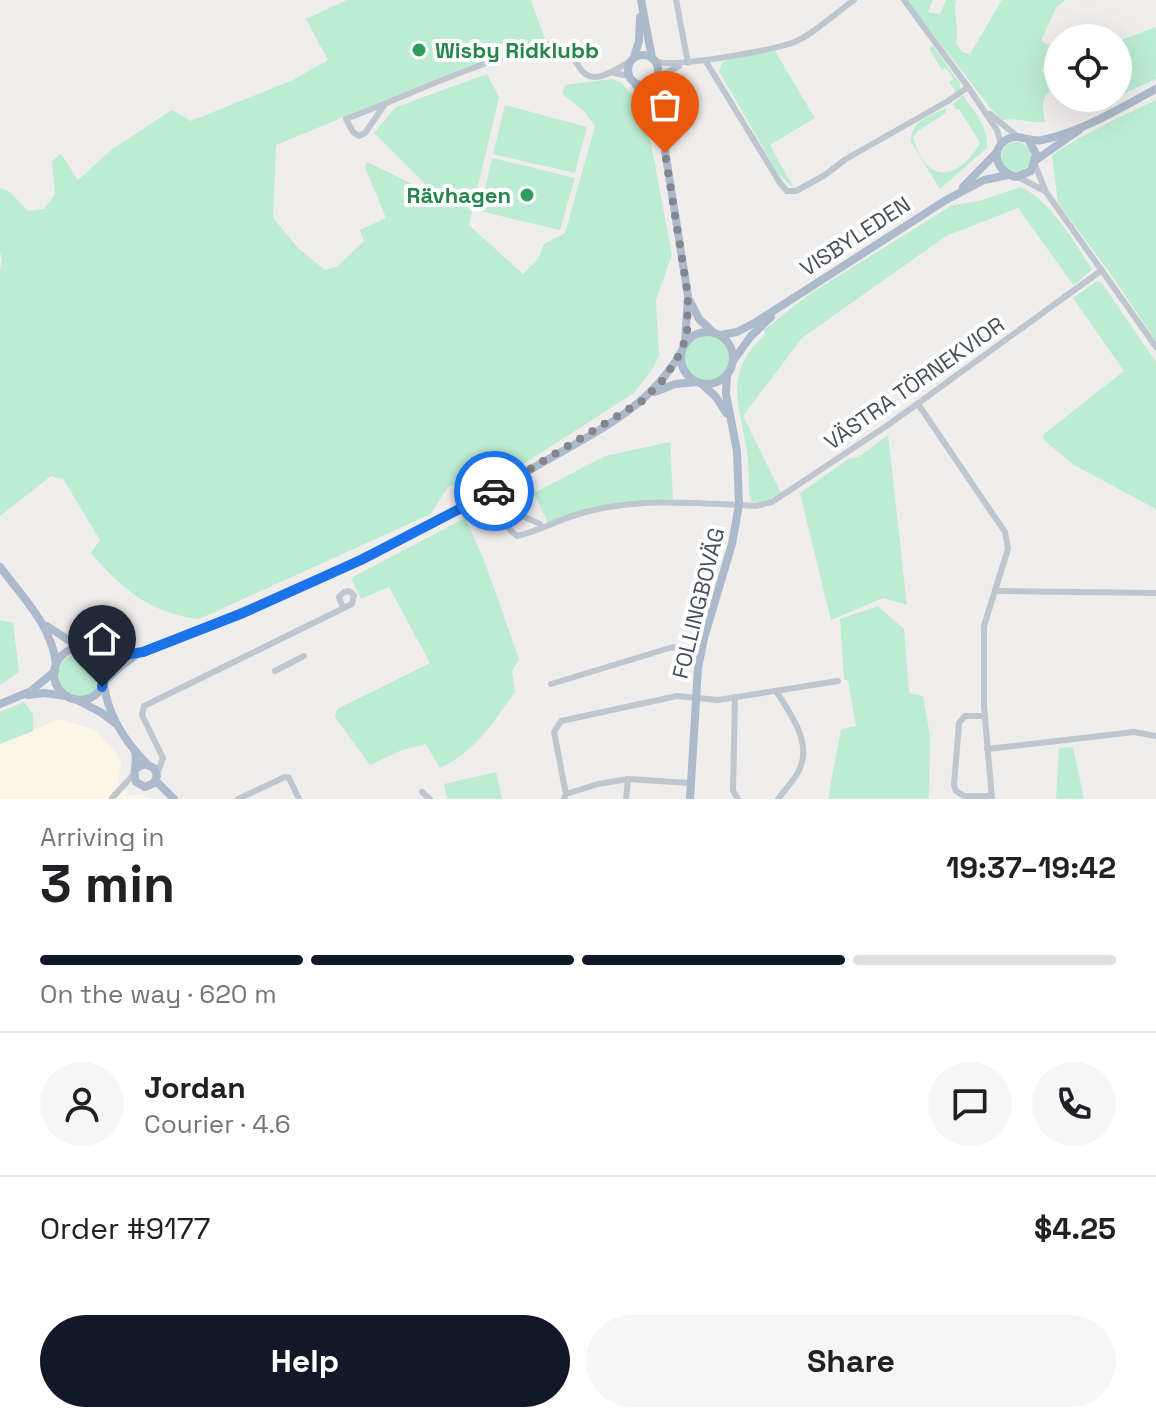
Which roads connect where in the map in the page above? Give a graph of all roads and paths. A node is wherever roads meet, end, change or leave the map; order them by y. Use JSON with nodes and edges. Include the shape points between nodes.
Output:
{"nodes":[{"id":1,"x":676,"y":0,"type":"edge"},
{"id":2,"x":854,"y":0,"type":"edge"},
{"id":3,"x":904,"y":0,"type":"edge"},
{"id":4,"x":632,"y":60,"type":"junction"},
{"id":5,"x":654,"y":60,"type":"junction"},
{"id":6,"x":705,"y":60,"type":"junction"},
{"id":7,"x":685,"y":64,"type":"junction"},
{"id":8,"x":610,"y":73,"type":"junction"},
{"id":9,"x":632,"y":80,"type":"junction"},
{"id":10,"x":653,"y":81,"type":"junction"},
{"id":11,"x":968,"y":87,"type":"junction"},
{"id":12,"x":1156,"y":92,"type":"edge"},
{"id":13,"x":385,"y":104,"type":"junction"},
{"id":14,"x":984,"y":109,"type":"junction"},
{"id":15,"x":1093,"y":121,"type":"junction"},
{"id":16,"x":661,"y":125,"type":"junction"},
{"id":17,"x":1019,"y":137,"type":"junction"},
{"id":18,"x":1029,"y":141,"type":"junction"},
{"id":19,"x":999,"y":148,"type":"junction"},
{"id":20,"x":1036,"y":163,"type":"junction"},
{"id":21,"x":1012,"y":176,"type":"junction"},
{"id":22,"x":1046,"y":192,"type":"junction"},
{"id":23,"x":946,"y":200,"type":"junction"},
{"id":24,"x":1102,"y":270,"type":"junction"},
{"id":25,"x":688,"y":296,"type":"junction"},
{"id":26,"x":785,"y":304,"type":"junction"},
{"id":27,"x":717,"y":333,"type":"junction"},
{"id":28,"x":685,"y":343,"type":"junction"},
{"id":29,"x":1156,"y":347,"type":"edge"},
{"id":30,"x":681,"y":352,"type":"junction"},
{"id":31,"x":733,"y":362,"type":"junction"},
{"id":32,"x":727,"y":374,"type":"junction"},
{"id":33,"x":699,"y":383,"type":"junction"},
{"id":34,"x":651,"y":394,"type":"junction"},
{"id":35,"x":918,"y":404,"type":"junction"},
{"id":36,"x":729,"y":417,"type":"junction"},
{"id":37,"x":739,"y":505,"type":"junction"},
{"id":38,"x":542,"y":528,"type":"junction"},
{"id":39,"x":0,"y":567,"type":"edge"},
{"id":40,"x":995,"y":591,"type":"junction"},
{"id":41,"x":1156,"y":593,"type":"edge"},
{"id":42,"x":343,"y":608,"type":"dead end"},
{"id":43,"x":40,"y":620,"type":"junction"},
{"id":44,"x":82,"y":649,"type":"junction"},
{"id":45,"x":702,"y":650,"type":"junction"},
{"id":46,"x":92,"y":652,"type":"junction"},
{"id":47,"x":143,"y":652,"type":"junction"},
{"id":48,"x":304,"y":656,"type":"dead end"},
{"id":49,"x":56,"y":669,"type":"junction"},
{"id":50,"x":275,"y":671,"type":"dead end"},
{"id":51,"x":838,"y":681,"type":"dead end"},
{"id":52,"x":104,"y":683,"type":"junction"},
{"id":53,"x":551,"y":684,"type":"dead end"},
{"id":54,"x":776,"y":691,"type":"junction"},
{"id":55,"x":19,"y":697,"type":"junction"},
{"id":56,"x":694,"y":697,"type":"junction"},
{"id":57,"x":735,"y":697,"type":"junction"},
{"id":58,"x":71,"y":698,"type":"junction"},
{"id":59,"x":0,"y":704,"type":"edge"},
{"id":60,"x":985,"y":716,"type":"junction"},
{"id":61,"x":119,"y":728,"type":"junction"},
{"id":62,"x":1156,"y":735,"type":"edge"},
{"id":63,"x":987,"y":749,"type":"junction"},
{"id":64,"x":134,"y":751,"type":"junction"},
{"id":65,"x":136,"y":770,"type":"junction"},
{"id":66,"x":150,"y":776,"type":"junction"},
{"id":67,"x":628,"y":779,"type":"junction"},
{"id":68,"x":690,"y":783,"type":"junction"},
{"id":69,"x":422,"y":792,"type":"dead end"},
{"id":70,"x":955,"y":795,"type":"edge"},
{"id":71,"x":565,"y":797,"type":"edge"},
{"id":72,"x":111,"y":798,"type":"edge"},
{"id":73,"x":992,"y":798,"type":"edge"},
{"id":74,"x":171,"y":799,"type":"edge"},
{"id":75,"x":239,"y":799,"type":"edge"},
{"id":76,"x":299,"y":799,"type":"edge"},
{"id":77,"x":430,"y":799,"type":"edge"},
{"id":78,"x":626,"y":799,"type":"edge"},
{"id":79,"x":690,"y":799,"type":"edge"},
{"id":80,"x":738,"y":799,"type":"edge"},
{"id":81,"x":778,"y":799,"type":"edge"}],
"edges":[{"from":1,"to":7,"type":"street"},
{"from":2,"to":6,"type":"street","via":[[794,42]]},
{"from":3,"to":11,"type":"street"},
{"from":4,"to":5,"type":"main road","via":[[642,54]]},
{"from":4,"to":5,"type":"main road","via":[[639,41],[641,0]]},
{"from":4,"to":8,"type":"street"},
{"from":4,"to":9,"type":"main road"},
{"from":5,"to":7,"type":"street"},
{"from":5,"to":10,"type":"main road","via":[[658,71]]},
{"from":6,"to":7,"type":"street"},
{"from":6,"to":11,"type":"street","via":[[780,183],[791,192]]},
{"from":7,"to":10,"type":"street"},
{"from":8,"to":9,"type":"street"},
{"from":8,"to":13,"type":"street","via":[[588,76],[568,50],[549,44],[482,64]]},
{"from":9,"to":10,"type":"main road","via":[[644,85]]},
{"from":9,"to":16,"type":"main road"},
{"from":10,"to":16,"type":"main road"},
{"from":11,"to":14,"type":"street"},
{"from":12,"to":15,"type":"main road"},
{"from":13,"to":13,"type":"street","via":[[365,133],[353,132],[346,119]]},
{"from":14,"to":17,"type":"street"},
{"from":14,"to":19,"type":"street","via":[[999,133]]},
{"from":15,"to":18,"type":"main road"},
{"from":15,"to":20,"type":"main road"},
{"from":16,"to":25,"type":"main road"},
{"from":17,"to":18,"type":"main road"},
{"from":17,"to":19,"type":"main road"},
{"from":18,"to":20,"type":"main road"},
{"from":19,"to":21,"type":"main road","via":[[999,166]]},
{"from":19,"to":23,"type":"main road","name":"VISBYLEDEN"},
{"from":20,"to":21,"type":"main road","via":[[1027,174]]},
{"from":20,"to":22,"type":"street"},
{"from":21,"to":22,"type":"street"},
{"from":21,"to":23,"type":"main road","name":"VISBYLEDEN","via":[[984,180]]},
{"from":22,"to":24,"type":"street"},
{"from":23,"to":26,"type":"main road","name":"VISBYLEDEN"},
{"from":24,"to":29,"type":"street"},
{"from":24,"to":35,"type":"street","name":"VÄSTRA TÖRNEKVIOR"},
{"from":25,"to":27,"type":"main road","via":[[699,319]]},
{"from":25,"to":28,"type":"main road"},
{"from":26,"to":27,"type":"main road","name":"VISBYLEDEN","via":[[746,327]]},
{"from":26,"to":31,"type":"main road","name":"VISBYLEDEN"},
{"from":27,"to":28,"type":"main road","via":[[696,334]]},
{"from":27,"to":31,"type":"main road","via":[[731,347]]},
{"from":28,"to":30,"type":"main road"},
{"from":30,"to":33,"type":"main road","via":[[684,370]]},
{"from":30,"to":34,"type":"main road"},
{"from":31,"to":32,"type":"main road"},
{"from":32,"to":33,"type":"main road","via":[[714,383]]},
{"from":32,"to":36,"type":"main road","name":"FOLLINGBOVÄG"},
{"from":33,"to":34,"type":"main road","via":[[675,384]]},
{"from":33,"to":36,"type":"main road","name":"FOLLINGBOVÄG"},
{"from":34,"to":47,"type":"main road","via":[[588,437],[421,531],[298,589]]},
{"from":35,"to":37,"type":"street","name":"VÄSTRA TÖRNEKVIOR","via":[[776,500]]},
{"from":35,"to":40,"type":"street","via":[[1005,532],[1008,549]]},
{"from":36,"to":37,"type":"main road","name":"FOLLINGBOVÄG"},
{"from":37,"to":38,"type":"street","name":"VÄSTRA TÖRNEKVIOR","via":[[657,502],[584,512]]},
{"from":37,"to":45,"type":"main road","name":"FOLLINGBOVÄG"},
{"from":38,"to":38,"type":"street","via":[[520,515],[508,524],[517,536]]},
{"from":39,"to":43,"type":"main road"},
{"from":40,"to":41,"type":"street"},
{"from":40,"to":60,"type":"street","via":[[984,626]]},
{"from":42,"to":66,"type":"street","via":[[144,706],[142,715],[163,761]]},
{"from":43,"to":44,"type":"main road"},
{"from":43,"to":49,"type":"main road","via":[[53,645]]},
{"from":44,"to":46,"type":"main road"},
{"from":44,"to":49,"type":"main road","via":[[66,653]]},
{"from":45,"to":53,"type":"street","via":[[673,647]]},
{"from":45,"to":56,"type":"main road","name":"FOLLINGBOVÄG"},
{"from":46,"to":47,"type":"main road"},
{"from":46,"to":52,"type":"main road","via":[[104,665]]},
{"from":47,"to":52,"type":"main road"},
{"from":48,"to":50,"type":"street"},
{"from":49,"to":55,"type":"main road"},
{"from":49,"to":58,"type":"main road","via":[[57,685]]},
{"from":51,"to":54,"type":"street"},
{"from":52,"to":58,"type":"main road","via":[[92,697]]},
{"from":52,"to":61,"type":"main road"},
{"from":54,"to":57,"type":"street"},
{"from":54,"to":81,"type":"street","via":[[799,730],[802,758]]},
{"from":55,"to":58,"type":"main road","via":[[44,693]]},
{"from":55,"to":59,"type":"main road"},
{"from":56,"to":57,"type":"street"},
{"from":56,"to":68,"type":"main road","name":"FOLLINGBOVÄG"},
{"from":56,"to":71,"type":"street","via":[[677,696],[559,722],[554,732]]},
{"from":57,"to":80,"type":"street","via":[[733,791]]},
{"from":58,"to":61,"type":"main road"},
{"from":60,"to":63,"type":"street"},
{"from":60,"to":70,"type":"street","via":[[965,716],[959,723]]},
{"from":61,"to":64,"type":"main road"},
{"from":62,"to":63,"type":"street","via":[[1134,732]]},
{"from":63,"to":73,"type":"street"},
{"from":64,"to":65,"type":"main road"},
{"from":64,"to":66,"type":"main road"},
{"from":65,"to":66,"type":"main road"},
{"from":65,"to":66,"type":"main road"},
{"from":65,"to":72,"type":"street"},
{"from":66,"to":72,"type":"street"},
{"from":66,"to":74,"type":"main road"},
{"from":67,"to":68,"type":"street"},
{"from":67,"to":71,"type":"street"},
{"from":67,"to":78,"type":"street"},
{"from":68,"to":79,"type":"main road","name":"FOLLINGBOVÄG"},
{"from":69,"to":77,"type":"street"},
{"from":70,"to":73,"type":"street"},
{"from":75,"to":76,"type":"street","via":[[287,777]]}]}
